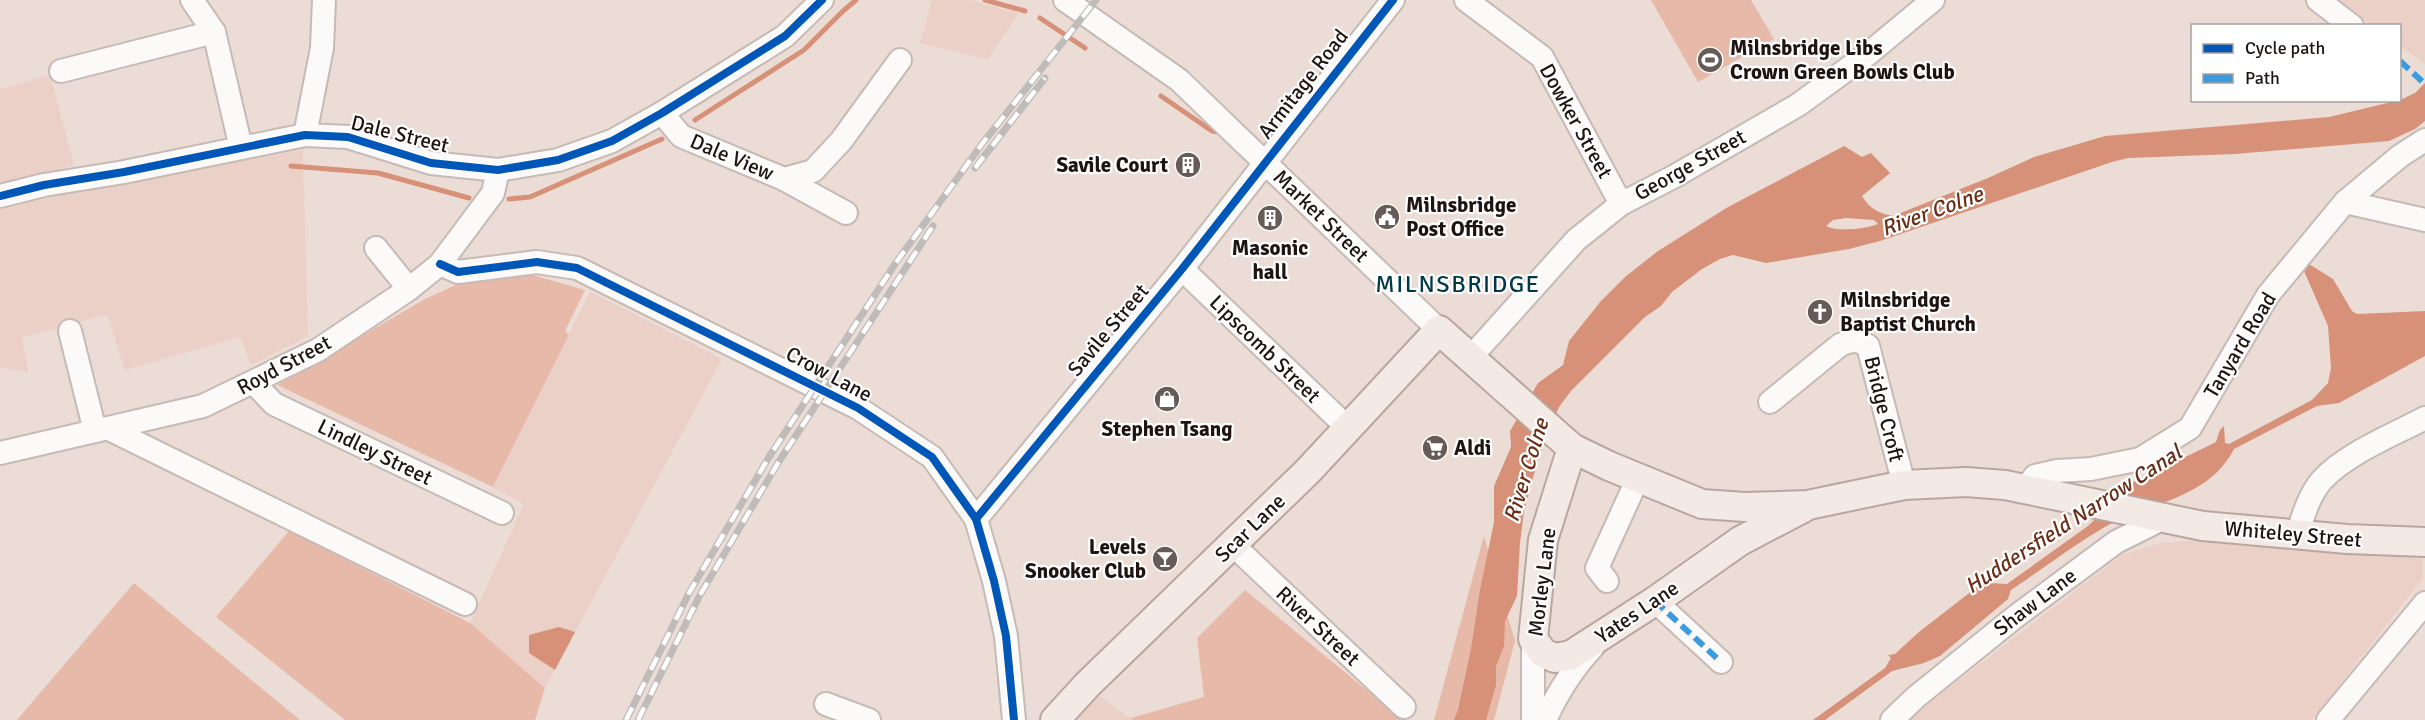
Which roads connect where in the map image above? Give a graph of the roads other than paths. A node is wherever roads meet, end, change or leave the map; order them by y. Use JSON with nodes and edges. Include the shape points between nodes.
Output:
{"nodes":[{"id":1,"x":192,"y":0,"type":"edge"},
{"id":2,"x":324,"y":0,"type":"edge"},
{"id":3,"x":822,"y":0,"type":"edge"},
{"id":4,"x":1065,"y":0,"type":"edge"},
{"id":5,"x":1393,"y":0,"type":"edge"},
{"id":6,"x":1466,"y":0,"type":"edge"},
{"id":7,"x":1933,"y":0,"type":"edge"},
{"id":8,"x":2318,"y":0,"type":"edge"},
{"id":9,"x":2349,"y":24,"type":"edge"},
{"id":10,"x":214,"y":32,"type":"junction"},
{"id":11,"x":900,"y":60,"type":"dead end"},
{"id":12,"x":61,"y":71,"type":"dead end"},
{"id":13,"x":662,"y":113,"type":"junction"},
{"id":14,"x":304,"y":135,"type":"junction"},
{"id":15,"x":2425,"y":140,"type":"edge"},
{"id":16,"x":241,"y":148,"type":"junction"},
{"id":17,"x":1264,"y":162,"type":"junction"},
{"id":18,"x":498,"y":170,"type":"junction"},
{"id":19,"x":784,"y":179,"type":"junction"},
{"id":20,"x":0,"y":196,"type":"edge"},
{"id":21,"x":2345,"y":202,"type":"junction"},
{"id":22,"x":1621,"y":204,"type":"junction"},
{"id":23,"x":846,"y":213,"type":"dead end"},
{"id":24,"x":2425,"y":220,"type":"edge"},
{"id":25,"x":376,"y":248,"type":"dead end"},
{"id":26,"x":441,"y":264,"type":"junction"},
{"id":27,"x":1182,"y":269,"type":"junction"},
{"id":28,"x":409,"y":289,"type":"junction"},
{"id":29,"x":1439,"y":330,"type":"junction"},
{"id":30,"x":70,"y":331,"type":"dead end"},
{"id":31,"x":1471,"y":357,"type":"junction"},
{"id":32,"x":254,"y":383,"type":"junction"},
{"id":33,"x":1770,"y":402,"type":"dead end"},
{"id":34,"x":2425,"y":418,"type":"edge"},
{"id":35,"x":1349,"y":429,"type":"junction"},
{"id":36,"x":101,"y":430,"type":"junction"},
{"id":37,"x":1568,"y":445,"type":"junction"},
{"id":38,"x":0,"y":453,"type":"edge"},
{"id":39,"x":1638,"y":478,"type":"junction"},
{"id":40,"x":1904,"y":485,"type":"junction"},
{"id":41,"x":2025,"y":489,"type":"junction"},
{"id":42,"x":1702,"y":504,"type":"junction"},
{"id":43,"x":1808,"y":505,"type":"junction"},
{"id":44,"x":2098,"y":506,"type":"joint"},
{"id":45,"x":502,"y":513,"type":"dead end"},
{"id":46,"x":976,"y":519,"type":"junction"},
{"id":47,"x":2162,"y":519,"type":"junction"},
{"id":48,"x":2297,"y":535,"type":"junction"},
{"id":49,"x":1740,"y":541,"type":"junction"},
{"id":50,"x":2425,"y":542,"type":"edge"},
{"id":51,"x":1233,"y":545,"type":"junction"},
{"id":52,"x":1607,"y":581,"type":"dead end"},
{"id":53,"x":1655,"y":601,"type":"junction"},
{"id":54,"x":2425,"y":603,"type":"edge"},
{"id":55,"x":465,"y":604,"type":"dead end"},
{"id":56,"x":1604,"y":635,"type":"junction"},
{"id":57,"x":1533,"y":639,"type":"junction"},
{"id":58,"x":1720,"y":662,"type":"dead end"},
{"id":59,"x":826,"y":704,"type":"dead end"},
{"id":60,"x":1404,"y":707,"type":"dead end"},
{"id":61,"x":869,"y":720,"type":"edge"},
{"id":62,"x":1014,"y":720,"type":"edge"},
{"id":63,"x":1055,"y":720,"type":"edge"},
{"id":64,"x":1533,"y":720,"type":"edge"},
{"id":65,"x":1545,"y":720,"type":"edge"},
{"id":66,"x":1892,"y":720,"type":"edge"},
{"id":67,"x":2328,"y":720,"type":"edge"}],
"edges":[{"from":1,"to":10,"type":"street"},
{"from":2,"to":14,"type":"street","via":[[322,48]]},
{"from":3,"to":13,"type":"street","name":"Dale Street","via":[[785,36]]},
{"from":4,"to":17,"type":"street","name":"Market Street","via":[[1179,80]]},
{"from":5,"to":17,"type":"street","name":"Armitage Road"},
{"from":6,"to":22,"type":"street","name":"Dowker Street","via":[[1542,57]]},
{"from":7,"to":22,"type":"street","name":"George Street","via":[[1798,105]]},
{"from":8,"to":9,"type":"street"},
{"from":10,"to":12,"type":"street"},
{"from":10,"to":16,"type":"street"},
{"from":11,"to":19,"type":"street","name":"Dale View","via":[[841,141],[813,171]]},
{"from":13,"to":18,"type":"street","name":"Dale Street","via":[[612,141],[558,160]]},
{"from":13,"to":19,"type":"street","name":"Dale View","via":[[681,136]]},
{"from":14,"to":16,"type":"street","name":"Dale Street"},
{"from":14,"to":18,"type":"street","name":"Dale Street","via":[[348,137],[431,163]]},
{"from":15,"to":21,"type":"street","name":"Tanyard Road"},
{"from":16,"to":20,"type":"street","name":"Dale Street"},
{"from":17,"to":27,"type":"street","name":"Savile Street"},
{"from":17,"to":29,"type":"street","name":"Market Street"},
{"from":18,"to":26,"type":"street","name":"Royd Street","via":[[493,194]]},
{"from":19,"to":23,"type":"street"},
{"from":21,"to":24,"type":"street"},
{"from":21,"to":41,"type":"street","name":"Tanyard Road","via":[[2268,295],[2190,428],[2140,459],[2035,476]]},
{"from":22,"to":31,"type":"street","name":"George Street","via":[[1576,240]]},
{"from":25,"to":28,"type":"street"},
{"from":26,"to":28,"type":"street","name":"Royd Street"},
{"from":26,"to":46,"type":"street","name":"Crow Lane","via":[[458,272],[537,262],[577,268],[612,284],[867,414],[932,456]]},
{"from":27,"to":35,"type":"street","name":"Lipscomb Street"},
{"from":27,"to":46,"type":"street","name":"Savile Street"},
{"from":28,"to":32,"type":"street","name":"Royd Street","via":[[318,350]]},
{"from":29,"to":31,"type":"main road","name":"Market Street"},
{"from":29,"to":35,"type":"main road","name":"Scar Lane"},
{"from":30,"to":36,"type":"street"},
{"from":31,"to":37,"type":"main road","name":"Market Street"},
{"from":32,"to":36,"type":"street","name":"Royd Street","via":[[203,406]]},
{"from":32,"to":45,"type":"street","name":"Lindley Street","via":[[274,404]]},
{"from":33,"to":40,"type":"street","name":"Bridge Croft","via":[[1840,345],[1861,341],[1868,346]]},
{"from":34,"to":48,"type":"street","via":[[2345,461],[2321,481],[2305,508]]},
{"from":35,"to":51,"type":"main road","name":"Scar Lane"},
{"from":36,"to":38,"type":"street","name":"Royd Street"},
{"from":36,"to":55,"type":"street"},
{"from":37,"to":39,"type":"main road","name":"Market Street"},
{"from":37,"to":57,"type":"main road","name":"Morley Lane","via":[[1543,540]]},
{"from":39,"to":42,"type":"main road","name":"Market Street"},
{"from":39,"to":52,"type":"street","via":[[1598,568]]},
{"from":40,"to":41,"type":"main road","name":"Market Street","via":[[1965,482]]},
{"from":40,"to":43,"type":"main road","name":"Market Street"},
{"from":41,"to":44,"type":"main road","name":"Market Street"},
{"from":42,"to":43,"type":"main road","name":"Market Street"},
{"from":42,"to":49,"type":"main road","via":[[1731,526]]},
{"from":43,"to":49,"type":"main road","name":"Market Street"},
{"from":44,"to":47,"type":"main road","name":"Whiteley Street"},
{"from":46,"to":62,"type":"street","name":"Crow Lane","via":[[1006,636]]},
{"from":47,"to":48,"type":"main road","name":"Whiteley Street"},
{"from":47,"to":66,"type":"street","name":"Shaw Lane","via":[[2116,542],[2015,617]]},
{"from":48,"to":50,"type":"main road","name":"Whiteley Street"},
{"from":49,"to":53,"type":"main road","name":"Yates Lane"},
{"from":51,"to":60,"type":"street","name":"River Street"},
{"from":51,"to":63,"type":"main road","name":"Scar Lane"},
{"from":53,"to":56,"type":"main road","name":"Yates Lane"},
{"from":53,"to":58,"type":"street"},
{"from":54,"to":67,"type":"street"},
{"from":56,"to":57,"type":"main road","name":"Yates Lane","via":[[1571,655],[1555,658],[1544,653]]},
{"from":56,"to":65,"type":"street","via":[[1571,672]]},
{"from":57,"to":64,"type":"street","name":"Morley Lane"},
{"from":59,"to":61,"type":"street"}]}
